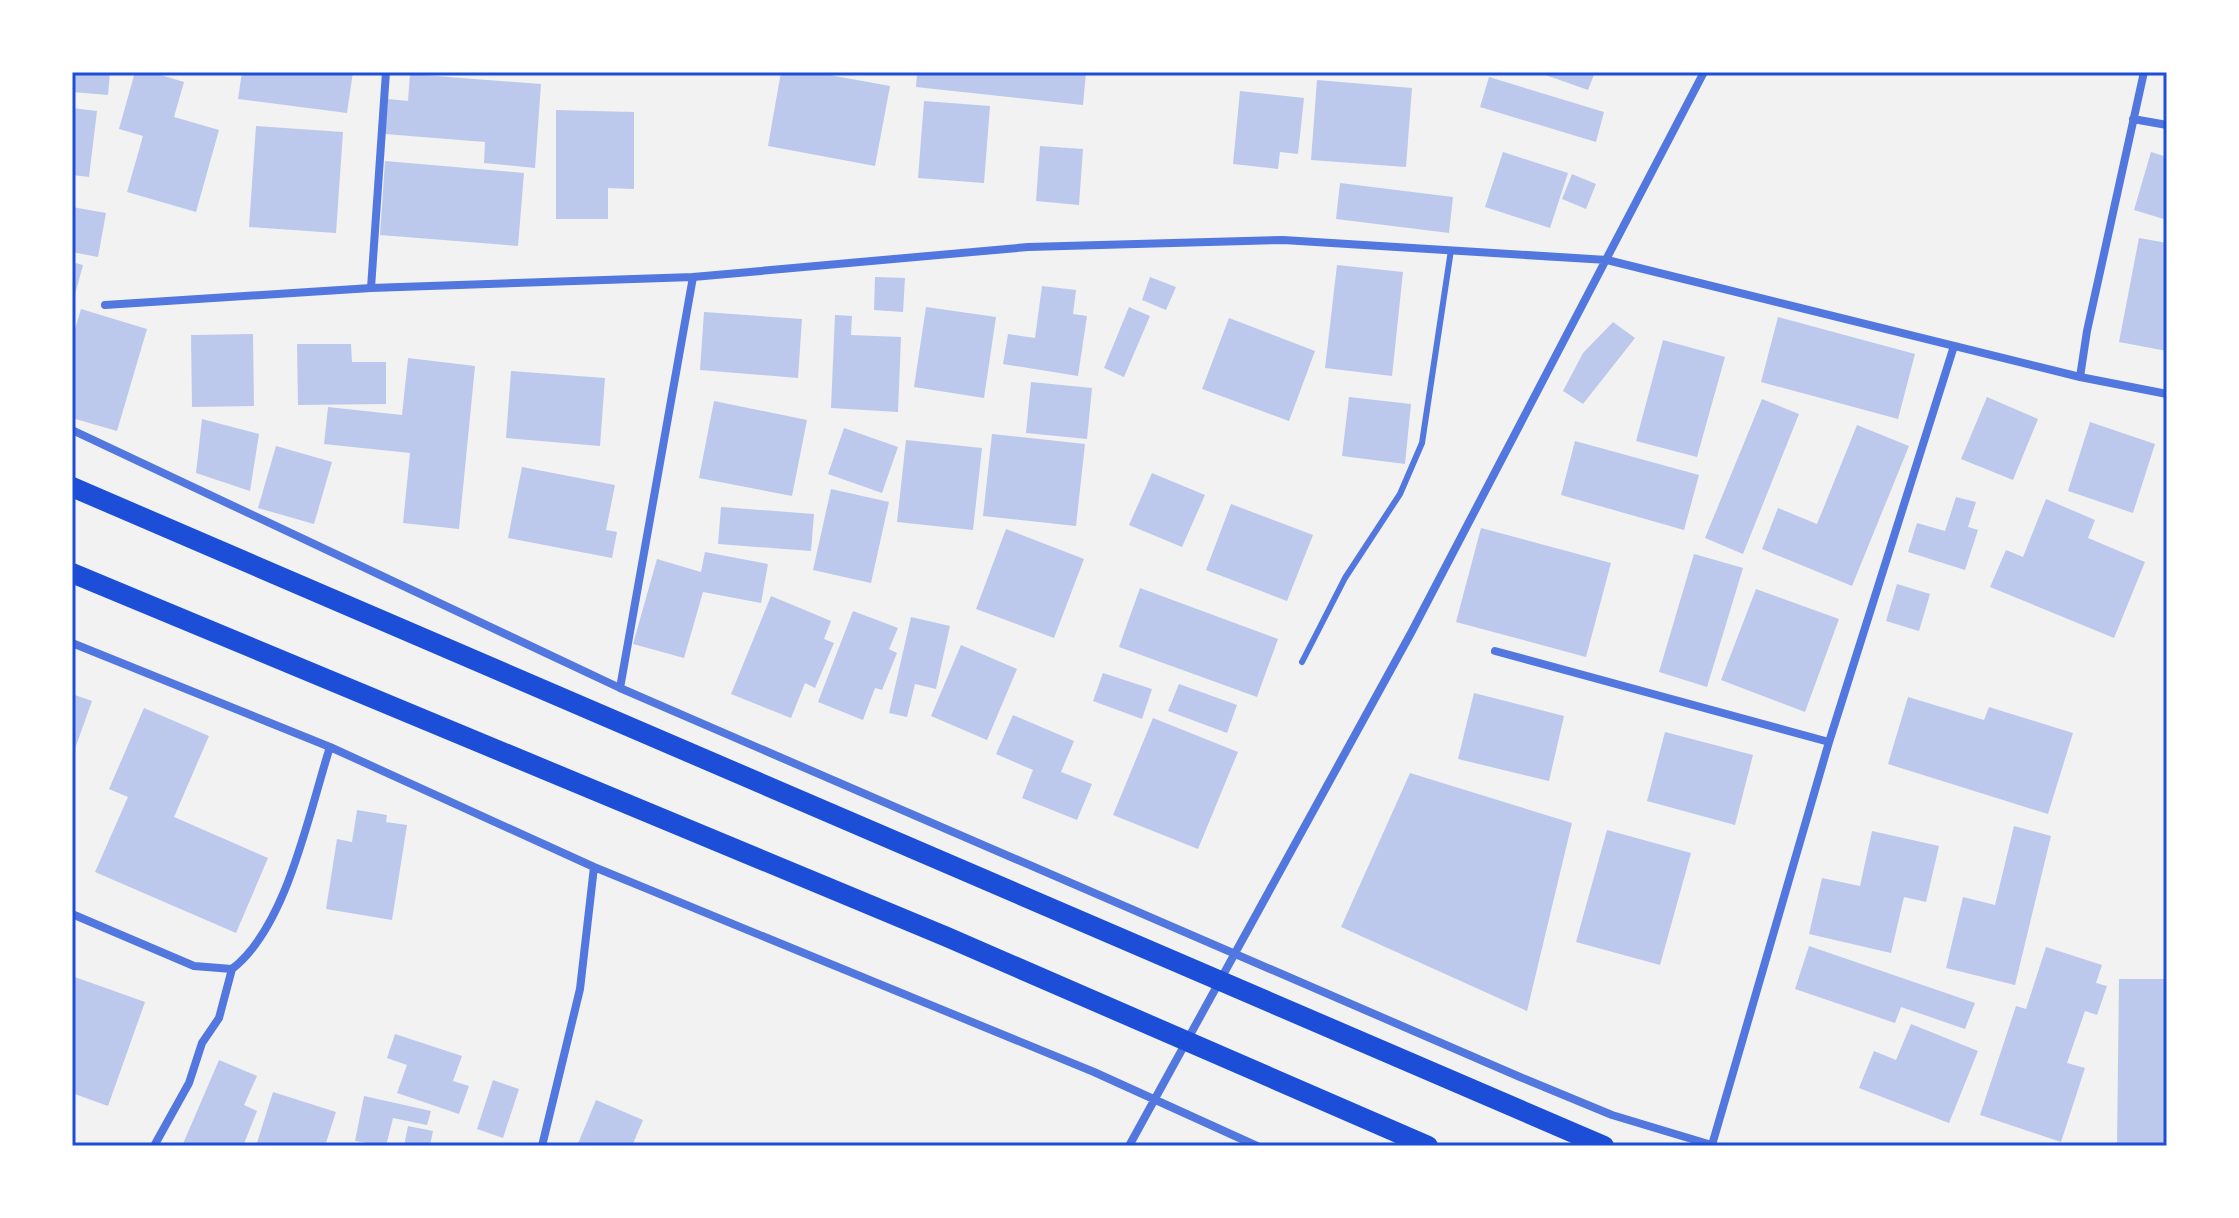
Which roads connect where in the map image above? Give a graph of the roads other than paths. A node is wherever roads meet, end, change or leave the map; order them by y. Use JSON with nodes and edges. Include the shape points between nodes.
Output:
{"nodes":[{"id":1,"x":386,"y":72,"type":"edge"},
{"id":2,"x":1704,"y":72,"type":"edge"},
{"id":3,"x":2144,"y":72,"type":"edge"},
{"id":4,"x":2133,"y":119,"type":"junction"},
{"id":5,"x":2167,"y":125,"type":"edge"},
{"id":6,"x":1451,"y":250,"type":"junction"},
{"id":7,"x":1607,"y":260,"type":"junction"},
{"id":8,"x":693,"y":277,"type":"junction"},
{"id":9,"x":371,"y":288,"type":"junction"},
{"id":10,"x":105,"y":305,"type":"dead end"},
{"id":11,"x":1954,"y":346,"type":"junction"},
{"id":12,"x":2080,"y":377,"type":"junction"},
{"id":13,"x":2167,"y":394,"type":"edge"},
{"id":14,"x":72,"y":430,"type":"edge"},
{"id":15,"x":72,"y":487,"type":"edge"},
{"id":16,"x":72,"y":573,"type":"edge"},
{"id":17,"x":72,"y":643,"type":"edge"},
{"id":18,"x":1495,"y":651,"type":"dead end"},
{"id":19,"x":1302,"y":662,"type":"dead end"},
{"id":20,"x":620,"y":688,"type":"junction"},
{"id":21,"x":1829,"y":742,"type":"junction"},
{"id":22,"x":330,"y":747,"type":"junction"},
{"id":23,"x":594,"y":867,"type":"junction"},
{"id":24,"x":72,"y":914,"type":"edge"},
{"id":25,"x":232,"y":969,"type":"junction"},
{"id":26,"x":1713,"y":1145,"type":"edge"},
{"id":27,"x":154,"y":1146,"type":"edge"},
{"id":28,"x":542,"y":1146,"type":"edge"},
{"id":29,"x":1129,"y":1146,"type":"edge"},
{"id":30,"x":1257,"y":1146,"type":"edge"},
{"id":31,"x":1428,"y":1146,"type":"edge"},
{"id":32,"x":1604,"y":1146,"type":"edge"}],
"edges":[{"from":1,"to":9,"type":"street"},
{"from":2,"to":7,"type":"street"},
{"from":3,"to":4,"type":"street"},
{"from":4,"to":5,"type":"street"},
{"from":4,"to":12,"type":"street"},
{"from":6,"to":7,"type":"street"},
{"from":6,"to":8,"type":"street","via":[[1283,240],[1044,247]]},
{"from":6,"to":19,"type":"lane","via":[[1422,443],[1400,494],[1345,578]]},
{"from":7,"to":11,"type":"street"},
{"from":7,"to":29,"type":"street","via":[[1356,735]]},
{"from":8,"to":9,"type":"street"},
{"from":8,"to":20,"type":"street"},
{"from":9,"to":10,"type":"street"},
{"from":11,"to":12,"type":"street"},
{"from":11,"to":21,"type":"street"},
{"from":12,"to":13,"type":"street"},
{"from":14,"to":20,"type":"street"},
{"from":15,"to":32,"type":"main road"},
{"from":16,"to":31,"type":"main road","via":[[947,937]]},
{"from":17,"to":22,"type":"street"},
{"from":18,"to":21,"type":"street"},
{"from":20,"to":26,"type":"street","via":[[1520,1077],[1612,1115]]},
{"from":21,"to":26,"type":"street"},
{"from":22,"to":23,"type":"street"},
{"from":22,"to":25,"type":"street","via":[[275,916],[251,955]]},
{"from":23,"to":28,"type":"street","via":[[580,989]]},
{"from":23,"to":30,"type":"street","via":[[1094,1072]]},
{"from":24,"to":25,"type":"street","via":[[194,966]]},
{"from":25,"to":27,"type":"street","via":[[219,1018]]}]}
